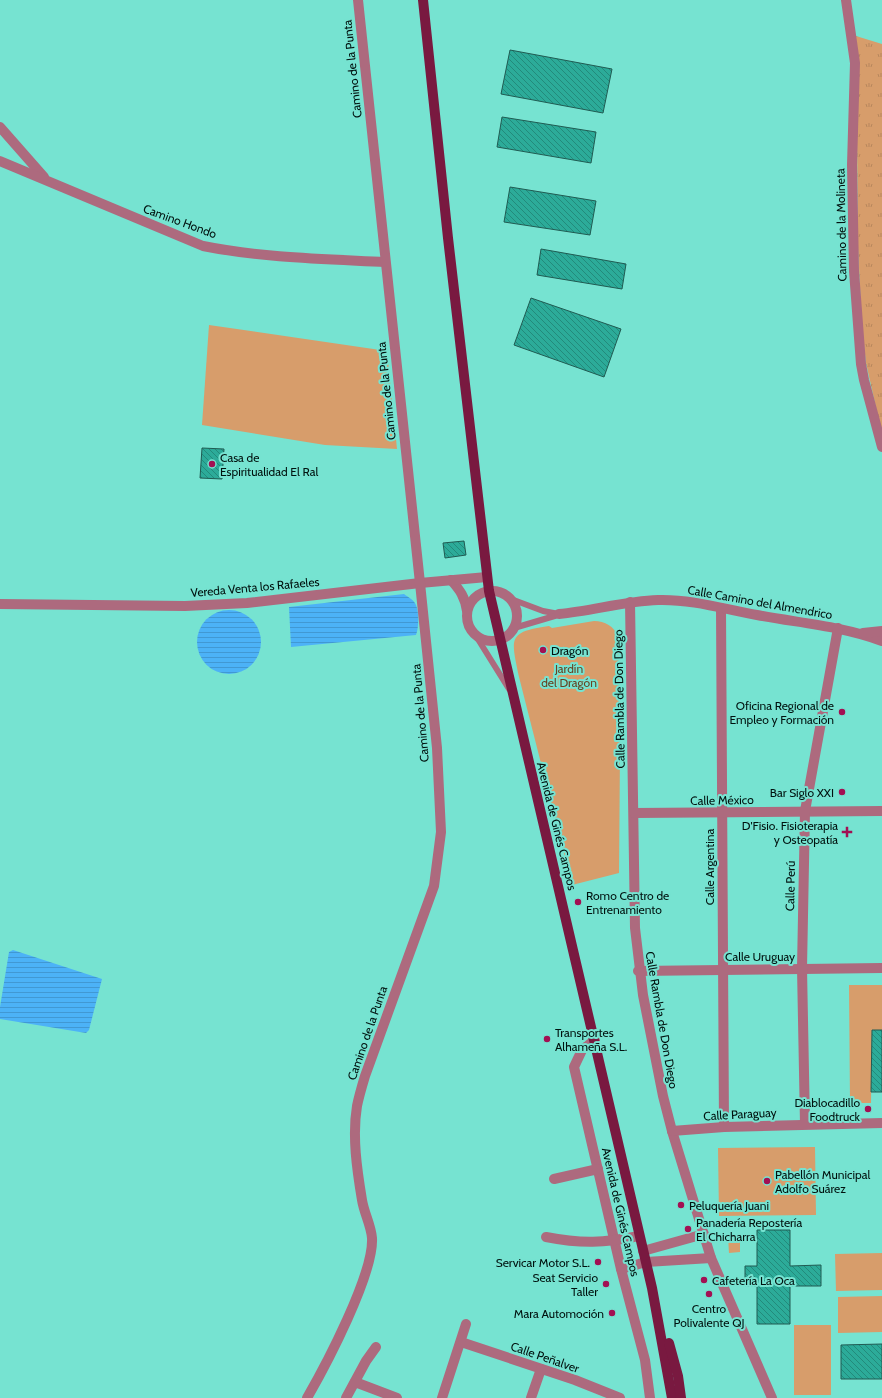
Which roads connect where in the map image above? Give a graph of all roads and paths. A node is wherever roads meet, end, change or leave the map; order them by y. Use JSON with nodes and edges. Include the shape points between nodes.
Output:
{"nodes":[{"id":1,"x":358,"y":0,"type":"edge"},
{"id":2,"x":423,"y":0,"type":"edge"},
{"id":3,"x":846,"y":0,"type":"edge"},
{"id":4,"x":0,"y":128,"type":"edge"},
{"id":5,"x":0,"y":161,"type":"edge"},
{"id":6,"x":45,"y":179,"type":"junction"},
{"id":7,"x":386,"y":262,"type":"junction"},
{"id":8,"x":882,"y":447,"type":"edge"},
{"id":9,"x":487,"y":577,"type":"junction"},
{"id":10,"x":451,"y":580,"type":"junction"},
{"id":11,"x":420,"y":583,"type":"junction"},
{"id":12,"x":489,"y":591,"type":"junction"},
{"id":13,"x":512,"y":599,"type":"junction"},
{"id":14,"x":630,"y":602,"type":"junction"},
{"id":15,"x":0,"y":604,"type":"edge"},
{"id":16,"x":721,"y":608,"type":"junction"},
{"id":17,"x":467,"y":611,"type":"junction"},
{"id":18,"x":559,"y":614,"type":"junction"},
{"id":19,"x":514,"y":628,"type":"junction"},
{"id":20,"x":838,"y":628,"type":"junction"},
{"id":21,"x":882,"y":631,"type":"edge"},
{"id":22,"x":861,"y":633,"type":"junction"},
{"id":23,"x":476,"y":636,"type":"junction"},
{"id":24,"x":499,"y":640,"type":"junction"},
{"id":25,"x":882,"y":641,"type":"edge"},
{"id":26,"x":511,"y":692,"type":"junction"},
{"id":27,"x":805,"y":811,"type":"junction"},
{"id":28,"x":882,"y":812,"type":"edge"},
{"id":29,"x":634,"y":813,"type":"junction"},
{"id":30,"x":722,"y":813,"type":"junction"},
{"id":31,"x":802,"y":968,"type":"junction"},
{"id":32,"x":882,"y":968,"type":"edge"},
{"id":33,"x":723,"y":969,"type":"junction"},
{"id":34,"x":638,"y":970,"type":"junction"},
{"id":35,"x":595,"y":1040,"type":"junction"},
{"id":36,"x":882,"y":1123,"type":"edge"},
{"id":37,"x":805,"y":1124,"type":"junction"},
{"id":38,"x":724,"y":1127,"type":"junction"},
{"id":39,"x":672,"y":1131,"type":"junction"},
{"id":40,"x":598,"y":1169,"type":"junction"},
{"id":41,"x":554,"y":1179,"type":"dead end"},
{"id":42,"x":704,"y":1234,"type":"junction"},
{"id":43,"x":639,"y":1236,"type":"junction"},
{"id":44,"x":546,"y":1237,"type":"dead end"},
{"id":45,"x":614,"y":1241,"type":"junction"},
{"id":46,"x":643,"y":1252,"type":"junction"},
{"id":47,"x":711,"y":1258,"type":"junction"},
{"id":48,"x":646,"y":1262,"type":"junction"},
{"id":49,"x":621,"y":1269,"type":"junction"},
{"id":50,"x":652,"y":1288,"type":"junction"},
{"id":51,"x":466,"y":1324,"type":"dead end"},
{"id":52,"x":461,"y":1342,"type":"junction"},
{"id":53,"x":376,"y":1347,"type":"dead end"},
{"id":54,"x":541,"y":1369,"type":"junction"},
{"id":55,"x":355,"y":1382,"type":"junction"},
{"id":56,"x":307,"y":1398,"type":"edge"},
{"id":57,"x":346,"y":1398,"type":"edge"},
{"id":58,"x":397,"y":1398,"type":"edge"},
{"id":59,"x":442,"y":1398,"type":"edge"},
{"id":60,"x":531,"y":1398,"type":"edge"},
{"id":61,"x":620,"y":1398,"type":"edge"},
{"id":62,"x":650,"y":1398,"type":"edge"},
{"id":63,"x":672,"y":1398,"type":"edge"},
{"id":64,"x":681,"y":1398,"type":"edge"},
{"id":65,"x":772,"y":1398,"type":"edge"}],
"edges":[{"from":1,"to":7,"type":"street","name":"Camino de la Punta"},
{"from":2,"to":9,"type":"main road","name":"Avenida de Ginés Campos"},
{"from":3,"to":8,"type":"street","name":"Camino de la Molineta","via":[[854,63],[854,271],[861,364]]},
{"from":4,"to":6,"type":"street"},
{"from":5,"to":6,"type":"street","name":"Camino Hondo"},
{"from":6,"to":7,"type":"street","name":"Camino Hondo","via":[[203,246],[293,258]]},
{"from":7,"to":11,"type":"street","name":"Camino de la Punta"},
{"from":9,"to":10,"type":"street","name":"Vereda Venta los Rafaeles"},
{"from":9,"to":12,"type":"main road","name":"Avenida de Ginés Campos"},
{"from":10,"to":11,"type":"street","name":"Vereda Venta los Rafaeles"},
{"from":10,"to":17,"type":"street","via":[[466,599]]},
{"from":11,"to":15,"type":"street","name":"Vereda Venta los Rafaeles","via":[[247,603],[185,606]]},
{"from":11,"to":56,"type":"street","name":"Camino de la Punta","via":[[437,748],[440,825],[434,886],[365,1076],[357,1105],[355,1135],[362,1201],[372,1238],[370,1257],[360,1289]]},
{"from":12,"to":13,"type":"street","via":[[505,594]]},
{"from":12,"to":17,"type":"street","via":[[474,598]]},
{"from":12,"to":24,"type":"main road","name":"Avenida de Ginés Campos"},
{"from":13,"to":18,"type":"lane"},
{"from":13,"to":19,"type":"street","via":[[518,615]]},
{"from":14,"to":16,"type":"street","name":"Calle Camino del Almendrico","via":[[696,602]]},
{"from":14,"to":18,"type":"street","name":"Calle Camino del Almendrico"},
{"from":14,"to":29,"type":"street","name":"Calle Rambla de Don Diego"},
{"from":16,"to":20,"type":"street","name":"Calle Camino del Almendrico"},
{"from":16,"to":30,"type":"street","name":"Calle Argentina"},
{"from":17,"to":23,"type":"street","via":[[470,629]]},
{"from":18,"to":19,"type":"lane"},
{"from":19,"to":24,"type":"street","via":[[507,637]]},
{"from":20,"to":22,"type":"street","name":"Calle Camino del Almendrico"},
{"from":20,"to":27,"type":"street","name":"Calle Perú"},
{"from":21,"to":22,"type":"street","name":"Calle Camino del Almendrico"},
{"from":22,"to":25,"type":"street","name":"Calle Camino del Almendrico"},
{"from":23,"to":24,"type":"street","via":[[484,640]]},
{"from":23,"to":26,"type":"lane"},
{"from":24,"to":26,"type":"main road","name":"Avenida de Ginés Campos"},
{"from":26,"to":35,"type":"main road","name":"Avenida de Ginés Campos"},
{"from":27,"to":28,"type":"street","name":"Calle México"},
{"from":27,"to":30,"type":"street","name":"Calle México"},
{"from":27,"to":31,"type":"street","name":"Calle Perú"},
{"from":29,"to":30,"type":"street","name":"Calle México"},
{"from":29,"to":34,"type":"street","name":"Calle Rambla de Don Diego"},
{"from":30,"to":33,"type":"street","name":"Calle Argentina"},
{"from":31,"to":32,"type":"street","name":"Calle Uruguay"},
{"from":31,"to":33,"type":"street","name":"Calle Uruguay"},
{"from":31,"to":37,"type":"street","name":"Calle Perú"},
{"from":33,"to":34,"type":"street","name":"Calle Uruguay"},
{"from":33,"to":38,"type":"street","name":"Calle Argentina"},
{"from":34,"to":39,"type":"street","name":"Calle Rambla de Don Diego","via":[[662,1096]]},
{"from":35,"to":40,"type":"street","name":"Avenida de Ginés Campos","via":[[582,1050],[574,1067]]},
{"from":35,"to":43,"type":"main road","name":"Avenida de Ginés Campos"},
{"from":36,"to":37,"type":"street","name":"Calle Paraguay"},
{"from":37,"to":38,"type":"street","name":"Calle Paraguay"},
{"from":38,"to":39,"type":"street","name":"Calle Paraguay"},
{"from":39,"to":42,"type":"street","name":"Calle Rambla de Don Diego"},
{"from":40,"to":41,"type":"street"},
{"from":40,"to":45,"type":"street","name":"Avenida de Ginés Campos"},
{"from":42,"to":46,"type":"street"},
{"from":42,"to":47,"type":"street","name":"Calle Rambla de Don Diego"},
{"from":43,"to":45,"type":"street"},
{"from":43,"to":46,"type":"main road","name":"Avenida de Ginés Campos"},
{"from":44,"to":45,"type":"street","via":[[574,1242]]},
{"from":45,"to":49,"type":"street","name":"Avenida de Ginés Campos"},
{"from":46,"to":48,"type":"main road","name":"Avenida de Ginés Campos"},
{"from":47,"to":48,"type":"street"},
{"from":47,"to":65,"type":"street","name":"Calle Rambla de Don Diego"},
{"from":48,"to":49,"type":"street"},
{"from":48,"to":50,"type":"main road","name":"Avenida de Ginés Campos"},
{"from":49,"to":62,"type":"street","name":"Avenida de Ginés Campos","via":[[645,1360]]},
{"from":50,"to":63,"type":"main road","name":"Avenida de Ginés Campos"},
{"from":50,"to":64,"type":"main road","name":"Avenida de Ginés Campos","via":[[678,1376]]},
{"from":51,"to":52,"type":"street"},
{"from":52,"to":54,"type":"street","name":"Calle Peñalver"},
{"from":52,"to":59,"type":"street"},
{"from":53,"to":55,"type":"street"},
{"from":54,"to":60,"type":"street"},
{"from":54,"to":61,"type":"street","name":"Calle Peñalver"},
{"from":55,"to":57,"type":"street"},
{"from":55,"to":58,"type":"street"}]}
